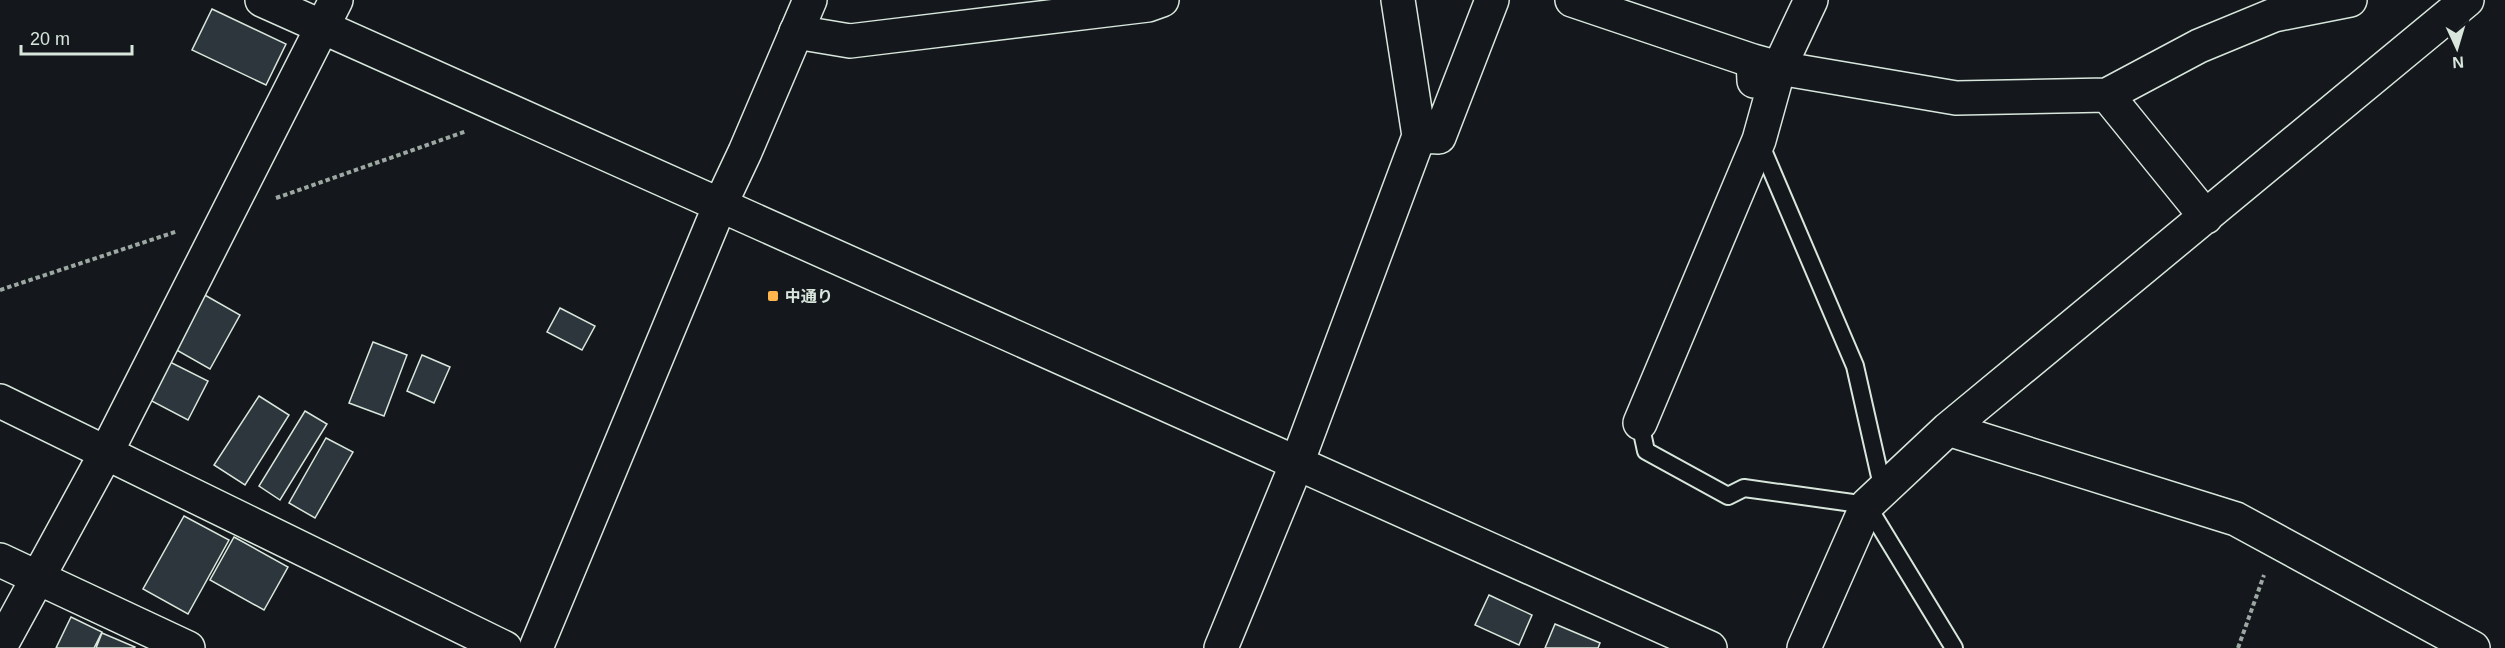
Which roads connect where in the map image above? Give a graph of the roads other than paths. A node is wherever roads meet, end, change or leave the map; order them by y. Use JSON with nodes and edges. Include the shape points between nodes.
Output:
{"nodes":[{"id":1,"x":262,"y":0,"type":"edge"},
{"id":2,"x":810,"y":0,"type":"edge"},
{"id":3,"x":1162,"y":0,"type":"edge"},
{"id":4,"x":1398,"y":0,"type":"edge"},
{"id":5,"x":1492,"y":0,"type":"edge"},
{"id":6,"x":1572,"y":0,"type":"edge"},
{"id":7,"x":1811,"y":0,"type":"edge"},
{"id":8,"x":2350,"y":0,"type":"edge"},
{"id":9,"x":2467,"y":0,"type":"edge"},
{"id":10,"x":1084,"y":6,"type":"edge"},
{"id":11,"x":330,"y":14,"type":"edge"},
{"id":12,"x":796,"y":32,"type":"junction"},
{"id":13,"x":1766,"y":64,"type":"junction"},
{"id":14,"x":2108,"y":95,"type":"junction"},
{"id":15,"x":1419,"y":136,"type":"junction"},
{"id":16,"x":1759,"y":140,"type":"junction"},
{"id":17,"x":720,"y":205,"type":"junction"},
{"id":18,"x":2206,"y":217,"type":"junction"},
{"id":19,"x":0,"y":401,"type":"edge"},
{"id":20,"x":1640,"y":423,"type":"joint"},
{"id":21,"x":1948,"y":429,"type":"junction"},
{"id":22,"x":106,"y":453,"type":"junction"},
{"id":23,"x":1297,"y":463,"type":"junction"},
{"id":24,"x":1875,"y":497,"type":"junction"},
{"id":25,"x":0,"y":560,"type":"edge"},
{"id":26,"x":39,"y":578,"type":"junction"},
{"id":27,"x":0,"y":647,"type":"edge"},
{"id":28,"x":188,"y":648,"type":"edge"},
{"id":29,"x":505,"y":648,"type":"edge"},
{"id":30,"x":536,"y":648,"type":"edge"},
{"id":31,"x":1221,"y":648,"type":"edge"},
{"id":32,"x":1710,"y":648,"type":"edge"},
{"id":33,"x":1804,"y":648,"type":"edge"},
{"id":34,"x":1954,"y":648,"type":"edge"},
{"id":35,"x":2474,"y":648,"type":"edge"}],
"edges":[{"from":1,"to":11,"type":"street"},
{"from":2,"to":12,"type":"street"},
{"from":3,"to":10,"type":"street"},
{"from":4,"to":15,"type":"street"},
{"from":5,"to":15,"type":"street","via":[[1439,137]]},
{"from":6,"to":13,"type":"street"},
{"from":7,"to":13,"type":"street"},
{"from":8,"to":14,"type":"street","via":[[2274,15],[2199,46]]},
{"from":9,"to":18,"type":"street"},
{"from":10,"to":12,"type":"street","via":[[850,41]]},
{"from":11,"to":17,"type":"street"},
{"from":11,"to":22,"type":"street"},
{"from":12,"to":17,"type":"street"},
{"from":13,"to":14,"type":"street","via":[[1956,98]]},
{"from":13,"to":16,"type":"street"},
{"from":14,"to":18,"type":"street"},
{"from":15,"to":23,"type":"street"},
{"from":16,"to":20,"type":"street"},
{"from":16,"to":24,"type":"lane","via":[[1855,366]]},
{"from":17,"to":23,"type":"street"},
{"from":17,"to":30,"type":"street"},
{"from":18,"to":21,"type":"street"},
{"from":19,"to":22,"type":"street"},
{"from":20,"to":24,"type":"lane","via":[[1646,451],[1728,496],[1744,488]]},
{"from":21,"to":24,"type":"street"},
{"from":21,"to":35,"type":"street","via":[[2236,519]]},
{"from":22,"to":26,"type":"street"},
{"from":22,"to":29,"type":"street"},
{"from":23,"to":31,"type":"street"},
{"from":23,"to":32,"type":"street"},
{"from":24,"to":33,"type":"street"},
{"from":24,"to":34,"type":"lane"},
{"from":25,"to":26,"type":"street"},
{"from":26,"to":27,"type":"street"},
{"from":26,"to":28,"type":"street"}]}
